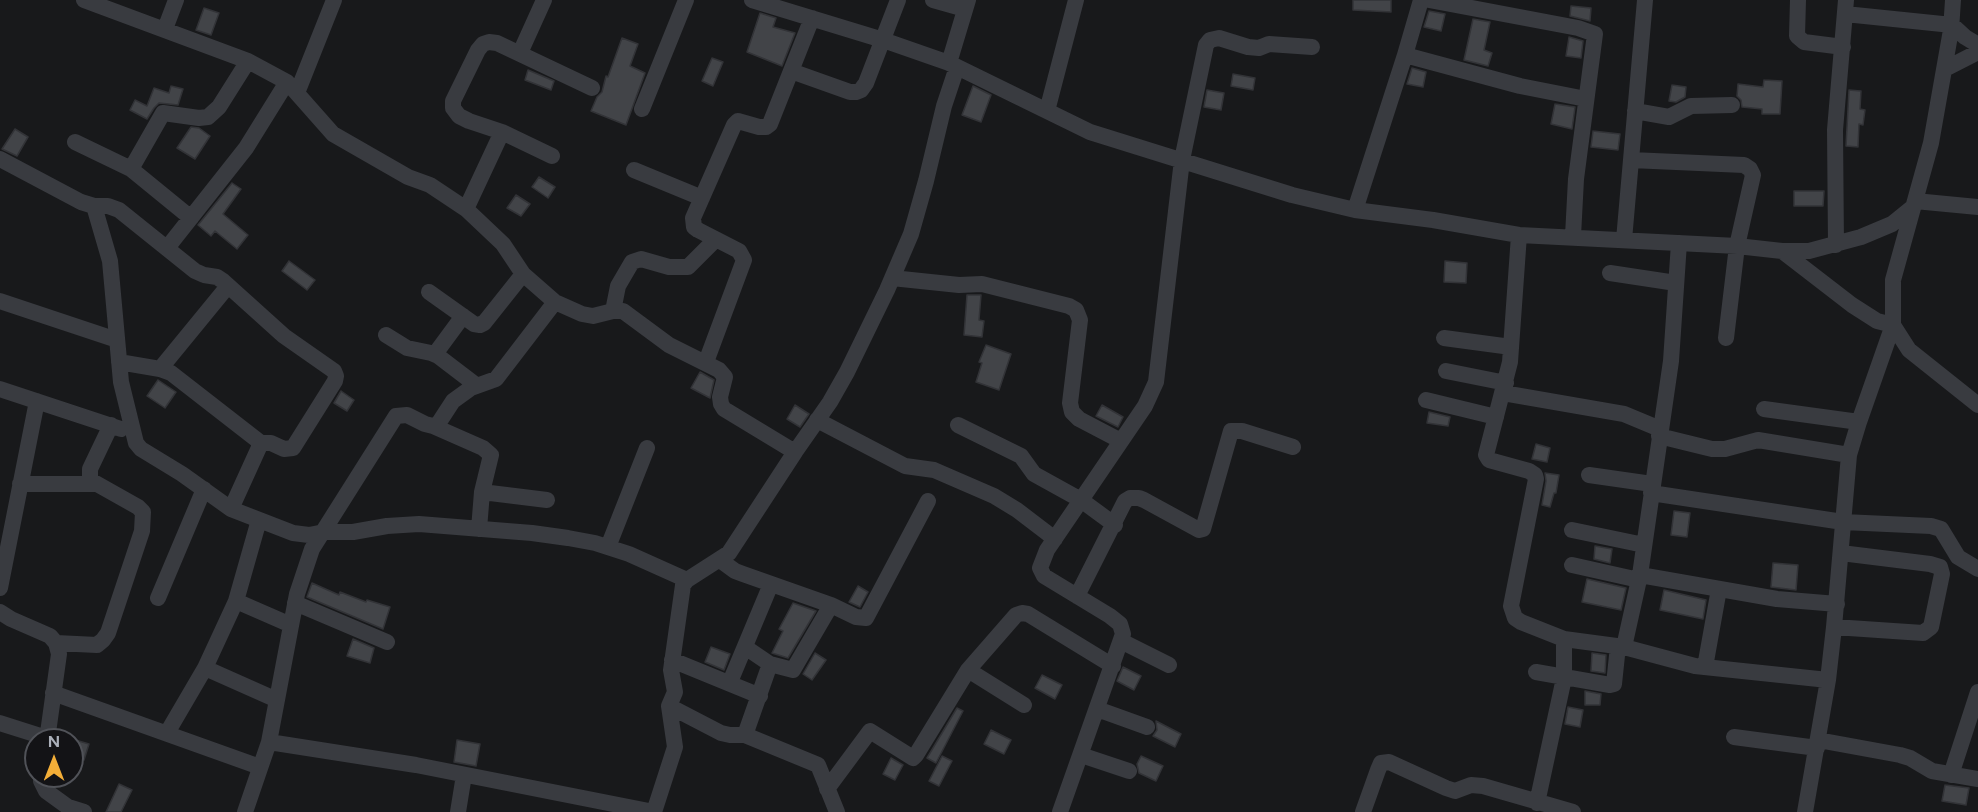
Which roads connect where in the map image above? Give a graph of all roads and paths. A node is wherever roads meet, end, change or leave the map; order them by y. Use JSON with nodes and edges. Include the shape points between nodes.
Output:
{"nodes":[{"id":1,"x":84,"y":0,"type":"edge"},
{"id":2,"x":176,"y":0,"type":"edge"},
{"id":3,"x":334,"y":0,"type":"edge"},
{"id":4,"x":544,"y":0,"type":"edge"},
{"id":5,"x":686,"y":0,"type":"edge"},
{"id":6,"x":752,"y":0,"type":"edge"},
{"id":7,"x":898,"y":0,"type":"edge"},
{"id":8,"x":933,"y":0,"type":"edge"},
{"id":9,"x":1076,"y":0,"type":"edge"},
{"id":10,"x":1421,"y":0,"type":"edge"},
{"id":11,"x":1429,"y":0,"type":"edge"},
{"id":12,"x":1645,"y":0,"type":"edge"},
{"id":13,"x":1798,"y":0,"type":"edge"},
{"id":14,"x":1953,"y":0,"type":"edge"},
{"id":15,"x":967,"y":4,"type":"edge"},
{"id":16,"x":787,"y":5,"type":"edge"},
{"id":17,"x":1846,"y":7,"type":"edge"},
{"id":18,"x":812,"y":18,"type":"junction"},
{"id":19,"x":1952,"y":25,"type":"junction"},
{"id":20,"x":165,"y":30,"type":"junction"},
{"id":21,"x":883,"y":40,"type":"junction"},
{"id":22,"x":1978,"y":45,"type":"edge"},
{"id":23,"x":1843,"y":46,"type":"junction"},
{"id":24,"x":1312,"y":47,"type":"dead end"},
{"id":25,"x":1978,"y":52,"type":"edge"},
{"id":26,"x":520,"y":53,"type":"junction"},
{"id":27,"x":1406,"y":55,"type":"junction"},
{"id":28,"x":248,"y":61,"type":"junction"},
{"id":29,"x":953,"y":65,"type":"junction"},
{"id":30,"x":1945,"y":69,"type":"junction"},
{"id":31,"x":791,"y":71,"type":"junction"},
{"id":32,"x":292,"y":87,"type":"junction"},
{"id":33,"x":592,"y":88,"type":"dead end"},
{"id":34,"x":1586,"y":99,"type":"junction"},
{"id":35,"x":1732,"y":105,"type":"dead end"},
{"id":36,"x":642,"y":109,"type":"dead end"},
{"id":37,"x":1047,"y":111,"type":"junction"},
{"id":38,"x":1635,"y":111,"type":"junction"},
{"id":39,"x":502,"y":132,"type":"junction"},
{"id":40,"x":75,"y":142,"type":"dead end"},
{"id":41,"x":552,"y":156,"type":"dead end"},
{"id":42,"x":0,"y":159,"type":"edge"},
{"id":43,"x":1182,"y":160,"type":"junction"},
{"id":44,"x":1631,"y":160,"type":"junction"},
{"id":45,"x":131,"y":169,"type":"junction"},
{"id":46,"x":634,"y":170,"type":"dead end"},
{"id":47,"x":702,"y":198,"type":"junction"},
{"id":48,"x":1914,"y":204,"type":"junction"},
{"id":49,"x":94,"y":206,"type":"junction"},
{"id":50,"x":1978,"y":207,"type":"edge"},
{"id":51,"x":466,"y":209,"type":"junction"},
{"id":52,"x":1354,"y":210,"type":"junction"},
{"id":53,"x":191,"y":218,"type":"junction"},
{"id":54,"x":1519,"y":235,"type":"junction"},
{"id":55,"x":1574,"y":236,"type":"junction"},
{"id":56,"x":715,"y":240,"type":"junction"},
{"id":57,"x":1624,"y":240,"type":"junction"},
{"id":58,"x":1679,"y":243,"type":"junction"},
{"id":59,"x":1836,"y":245,"type":"junction"},
{"id":60,"x":1737,"y":246,"type":"junction"},
{"id":61,"x":167,"y":248,"type":"junction"},
{"id":62,"x":1782,"y":251,"type":"junction"},
{"id":63,"x":1610,"y":273,"type":"dead end"},
{"id":64,"x":522,"y":274,"type":"junction"},
{"id":65,"x":892,"y":278,"type":"junction"},
{"id":66,"x":1676,"y":282,"type":"junction"},
{"id":67,"x":228,"y":286,"type":"junction"},
{"id":68,"x":429,"y":292,"type":"dead end"},
{"id":69,"x":0,"y":301,"type":"edge"},
{"id":70,"x":555,"y":302,"type":"junction"},
{"id":71,"x":613,"y":311,"type":"junction"},
{"id":72,"x":463,"y":316,"type":"junction"},
{"id":73,"x":1893,"y":325,"type":"junction"},
{"id":74,"x":386,"y":335,"type":"dead end"},
{"id":75,"x":1444,"y":338,"type":"dead end"},
{"id":76,"x":1726,"y":338,"type":"dead end"},
{"id":77,"x":117,"y":340,"type":"junction"},
{"id":78,"x":1511,"y":347,"type":"junction"},
{"id":79,"x":435,"y":354,"type":"junction"},
{"id":80,"x":119,"y":362,"type":"junction"},
{"id":81,"x":706,"y":362,"type":"junction"},
{"id":82,"x":160,"y":369,"type":"junction"},
{"id":83,"x":1446,"y":371,"type":"dead end"},
{"id":84,"x":476,"y":385,"type":"junction"},
{"id":85,"x":1504,"y":388,"type":"junction"},
{"id":86,"x":0,"y":389,"type":"edge"},
{"id":87,"x":1425,"y":400,"type":"dead end"},
{"id":88,"x":37,"y":401,"type":"junction"},
{"id":89,"x":1978,"y":405,"type":"edge"},
{"id":90,"x":1764,"y":409,"type":"dead end"},
{"id":91,"x":1496,"y":417,"type":"junction"},
{"id":92,"x":817,"y":420,"type":"junction"},
{"id":93,"x":1858,"y":422,"type":"junction"},
{"id":94,"x":111,"y":425,"type":"junction"},
{"id":95,"x":958,"y":425,"type":"dead end"},
{"id":96,"x":433,"y":426,"type":"junction"},
{"id":97,"x":133,"y":432,"type":"junction"},
{"id":98,"x":1660,"y":433,"type":"junction"},
{"id":99,"x":1121,"y":441,"type":"junction"},
{"id":100,"x":261,"y":443,"type":"junction"},
{"id":101,"x":1293,"y":447,"type":"dead end"},
{"id":102,"x":648,"y":448,"type":"dead end"},
{"id":103,"x":795,"y":452,"type":"junction"},
{"id":104,"x":1849,"y":455,"type":"junction"},
{"id":105,"x":1588,"y":475,"type":"dead end"},
{"id":106,"x":20,"y":484,"type":"junction"},
{"id":107,"x":97,"y":484,"type":"junction"},
{"id":108,"x":204,"y":489,"type":"junction"},
{"id":109,"x":1652,"y":489,"type":"junction"},
{"id":110,"x":482,"y":492,"type":"junction"},
{"id":111,"x":547,"y":500,"type":"dead end"},
{"id":112,"x":1081,"y":500,"type":"junction"},
{"id":113,"x":928,"y":501,"type":"dead end"},
{"id":114,"x":231,"y":509,"type":"junction"},
{"id":115,"x":259,"y":520,"type":"junction"},
{"id":116,"x":1843,"y":522,"type":"junction"},
{"id":117,"x":1115,"y":525,"type":"junction"},
{"id":118,"x":479,"y":530,"type":"junction"},
{"id":119,"x":1572,"y":530,"type":"dead end"},
{"id":120,"x":324,"y":532,"type":"junction"},
{"id":121,"x":1055,"y":539,"type":"junction"},
{"id":122,"x":1644,"y":545,"type":"junction"},
{"id":123,"x":608,"y":547,"type":"junction"},
{"id":124,"x":1840,"y":553,"type":"junction"},
{"id":125,"x":720,"y":560,"type":"junction"},
{"id":126,"x":1572,"y":565,"type":"dead end"},
{"id":127,"x":1978,"y":569,"type":"edge"},
{"id":128,"x":1639,"y":578,"type":"junction"},
{"id":129,"x":687,"y":580,"type":"junction"},
{"id":130,"x":771,"y":584,"type":"junction"},
{"id":131,"x":0,"y":588,"type":"edge"},
{"id":132,"x":1719,"y":589,"type":"junction"},
{"id":133,"x":1077,"y":596,"type":"junction"},
{"id":134,"x":158,"y":598,"type":"dead end"},
{"id":135,"x":236,"y":601,"type":"junction"},
{"id":136,"x":295,"y":603,"type":"junction"},
{"id":137,"x":1837,"y":604,"type":"junction"},
{"id":138,"x":831,"y":605,"type":"junction"},
{"id":139,"x":0,"y":612,"type":"edge"},
{"id":140,"x":291,"y":625,"type":"junction"},
{"id":141,"x":1834,"y":627,"type":"junction"},
{"id":142,"x":1564,"y":639,"type":"junction"},
{"id":143,"x":1121,"y":640,"type":"junction"},
{"id":144,"x":387,"y":642,"type":"dead end"},
{"id":145,"x":56,"y":644,"type":"junction"},
{"id":146,"x":745,"y":647,"type":"junction"},
{"id":147,"x":1621,"y":647,"type":"junction"},
{"id":148,"x":672,"y":660,"type":"junction"},
{"id":149,"x":770,"y":664,"type":"junction"},
{"id":150,"x":1168,"y":665,"type":"dead end"},
{"id":151,"x":1113,"y":666,"type":"junction"},
{"id":152,"x":206,"y":668,"type":"junction"},
{"id":153,"x":1704,"y":668,"type":"junction"},
{"id":154,"x":968,"y":670,"type":"junction"},
{"id":155,"x":1536,"y":672,"type":"dead end"},
{"id":156,"x":1564,"y":678,"type":"junction"},
{"id":157,"x":1828,"y":680,"type":"junction"},
{"id":158,"x":730,"y":682,"type":"junction"},
{"id":159,"x":1978,"y":692,"type":"edge"},
{"id":160,"x":53,"y":693,"type":"junction"},
{"id":161,"x":760,"y":696,"type":"junction"},
{"id":162,"x":277,"y":700,"type":"junction"},
{"id":163,"x":1024,"y":705,"type":"dead end"},
{"id":164,"x":669,"y":706,"type":"junction"},
{"id":165,"x":1097,"y":709,"type":"junction"},
{"id":166,"x":0,"y":723,"type":"edge"},
{"id":167,"x":1146,"y":727,"type":"dead end"},
{"id":168,"x":48,"y":728,"type":"edge"},
{"id":169,"x":24,"y":731,"type":"edge"},
{"id":170,"x":166,"y":733,"type":"junction"},
{"id":171,"x":745,"y":735,"type":"junction"},
{"id":172,"x":1734,"y":737,"type":"dead end"},
{"id":173,"x":269,"y":742,"type":"junction"},
{"id":174,"x":1817,"y":744,"type":"junction"},
{"id":175,"x":1081,"y":754,"type":"junction"},
{"id":176,"x":260,"y":767,"type":"junction"},
{"id":177,"x":1129,"y":771,"type":"dead end"},
{"id":178,"x":464,"y":775,"type":"junction"},
{"id":179,"x":1951,"y":775,"type":"junction"},
{"id":180,"x":1978,"y":779,"type":"edge"},
{"id":181,"x":44,"y":788,"type":"edge"},
{"id":182,"x":827,"y":789,"type":"junction"},
{"id":183,"x":1528,"y":804,"type":"edge"},
{"id":184,"x":73,"y":810,"type":"edge"},
{"id":185,"x":1367,"y":811,"type":"edge"},
{"id":186,"x":245,"y":812,"type":"edge"},
{"id":187,"x":458,"y":812,"type":"edge"},
{"id":188,"x":654,"y":812,"type":"edge"},
{"id":189,"x":837,"y":812,"type":"edge"},
{"id":190,"x":1060,"y":812,"type":"edge"},
{"id":191,"x":1573,"y":812,"type":"edge"},
{"id":192,"x":1805,"y":812,"type":"edge"}],
"edges":[{"from":1,"to":20,"type":"street"},
{"from":2,"to":20,"type":"street"},
{"from":3,"to":32,"type":"street"},
{"from":4,"to":26,"type":"street"},
{"from":5,"to":36,"type":"street"},
{"from":6,"to":16,"type":"street"},
{"from":7,"to":21,"type":"street"},
{"from":8,"to":15,"type":"street"},
{"from":9,"to":37,"type":"street"},
{"from":10,"to":27,"type":"street"},
{"from":11,"to":34,"type":"street","via":[[1595,34]]},
{"from":12,"to":38,"type":"street"},
{"from":13,"to":23,"type":"street","via":[[1797,36],[1804,42]]},
{"from":14,"to":19,"type":"street"},
{"from":15,"to":29,"type":"street"},
{"from":16,"to":18,"type":"street"},
{"from":17,"to":19,"type":"street"},
{"from":17,"to":23,"type":"street"},
{"from":18,"to":21,"type":"street"},
{"from":18,"to":31,"type":"street"},
{"from":19,"to":22,"type":"street"},
{"from":19,"to":30,"type":"street"},
{"from":20,"to":28,"type":"street"},
{"from":21,"to":29,"type":"street"},
{"from":21,"to":31,"type":"street","via":[[866,83],[856,92]]},
{"from":23,"to":59,"type":"street","via":[[1835,130]]},
{"from":24,"to":43,"type":"street","via":[[1269,44],[1259,48],[1219,38],[1210,40]]},
{"from":25,"to":30,"type":"street"},
{"from":26,"to":33,"type":"street"},
{"from":26,"to":39,"type":"street","via":[[497,43],[483,44],[453,101],[459,116]]},
{"from":27,"to":34,"type":"street","via":[[1520,86]]},
{"from":27,"to":52,"type":"street"},
{"from":28,"to":32,"type":"street"},
{"from":28,"to":45,"type":"street","via":[[219,107],[208,117],[163,113]]},
{"from":29,"to":37,"type":"street"},
{"from":29,"to":65,"type":"street","via":[[916,217]]},
{"from":30,"to":48,"type":"street","via":[[1932,142]]},
{"from":31,"to":47,"type":"street","via":[[770,124],[759,127],[738,121],[731,130]]},
{"from":32,"to":51,"type":"street","via":[[333,135],[430,185]]},
{"from":32,"to":53,"type":"street"},
{"from":34,"to":55,"type":"street"},
{"from":35,"to":38,"type":"street","via":[[1691,106],[1669,117]]},
{"from":37,"to":43,"type":"street","via":[[1090,132]]},
{"from":38,"to":44,"type":"street"},
{"from":39,"to":41,"type":"street"},
{"from":39,"to":51,"type":"street"},
{"from":40,"to":45,"type":"street"},
{"from":42,"to":49,"type":"street"},
{"from":43,"to":52,"type":"street"},
{"from":43,"to":99,"type":"street","via":[[1155,382],[1145,406]]},
{"from":44,"to":57,"type":"street"},
{"from":44,"to":60,"type":"street","via":[[1750,168],[1753,175]]},
{"from":45,"to":53,"type":"street"},
{"from":46,"to":47,"type":"street"},
{"from":47,"to":56,"type":"street","via":[[693,222],[698,231]]},
{"from":48,"to":50,"type":"street"},
{"from":48,"to":59,"type":"street","via":[[1892,224]]},
{"from":48,"to":73,"type":"street","via":[[1893,280]]},
{"from":49,"to":61,"type":"street","via":[[118,210]]},
{"from":49,"to":77,"type":"street","via":[[110,261]]},
{"from":51,"to":64,"type":"street","via":[[503,244]]},
{"from":52,"to":54,"type":"street"},
{"from":53,"to":61,"type":"street"},
{"from":54,"to":55,"type":"street"},
{"from":54,"to":78,"type":"street"},
{"from":55,"to":57,"type":"street"},
{"from":56,"to":71,"type":"street","via":[[688,267],[669,267],[641,259],[632,262],[618,286]]},
{"from":56,"to":81,"type":"street","via":[[739,251],[744,260]]},
{"from":57,"to":58,"type":"street"},
{"from":58,"to":60,"type":"street"},
{"from":58,"to":66,"type":"street"},
{"from":59,"to":62,"type":"street"},
{"from":60,"to":62,"type":"street"},
{"from":60,"to":76,"type":"street"},
{"from":61,"to":67,"type":"street","via":[[195,271],[217,277]]},
{"from":62,"to":73,"type":"street","via":[[1852,305],[1877,321]]},
{"from":63,"to":66,"type":"street"},
{"from":64,"to":70,"type":"street"},
{"from":64,"to":72,"type":"street","via":[[484,323],[474,324]]},
{"from":65,"to":92,"type":"street","via":[[847,372]]},
{"from":65,"to":99,"type":"street","via":[[982,284],[1076,310],[1080,320],[1071,412]]},
{"from":66,"to":98,"type":"street","via":[[1671,361]]},
{"from":67,"to":82,"type":"street"},
{"from":67,"to":100,"type":"street","via":[[284,336],[330,367],[336,376],[293,448]]},
{"from":68,"to":72,"type":"street"},
{"from":69,"to":77,"type":"street"},
{"from":70,"to":71,"type":"street","via":[[592,316]]},
{"from":70,"to":84,"type":"street","via":[[496,379]]},
{"from":71,"to":81,"type":"street","via":[[623,311],[669,345]]},
{"from":72,"to":79,"type":"street"},
{"from":73,"to":89,"type":"street","via":[[1909,350]]},
{"from":73,"to":93,"type":"street"},
{"from":74,"to":79,"type":"street","via":[[407,348]]},
{"from":75,"to":78,"type":"street"},
{"from":77,"to":80,"type":"street"},
{"from":78,"to":85,"type":"street"},
{"from":79,"to":84,"type":"street"},
{"from":80,"to":82,"type":"street"},
{"from":80,"to":97,"type":"street"},
{"from":81,"to":103,"type":"street","via":[[723,373],[720,397],[724,409]]},
{"from":82,"to":100,"type":"street","via":[[171,373]]},
{"from":83,"to":85,"type":"street"},
{"from":84,"to":96,"type":"street","via":[[453,401]]},
{"from":85,"to":91,"type":"street"},
{"from":85,"to":98,"type":"street","via":[[1624,414]]},
{"from":86,"to":88,"type":"street"},
{"from":87,"to":91,"type":"street"},
{"from":88,"to":94,"type":"street"},
{"from":88,"to":106,"type":"street"},
{"from":90,"to":93,"type":"street"},
{"from":91,"to":142,"type":"street","via":[[1486,455],[1490,460],[1529,471],[1536,479],[1512,613],[1521,622]]},
{"from":92,"to":103,"type":"street"},
{"from":92,"to":121,"type":"street","via":[[905,466],[944,473],[994,496]]},
{"from":93,"to":104,"type":"street"},
{"from":94,"to":97,"type":"street"},
{"from":94,"to":107,"type":"street","via":[[90,469],[90,480]]},
{"from":95,"to":112,"type":"street","via":[[1021,456],[1034,474]]},
{"from":96,"to":110,"type":"street","via":[[491,455]]},
{"from":96,"to":120,"type":"street","via":[[407,415],[396,416]]},
{"from":97,"to":108,"type":"street","via":[[141,450]]},
{"from":98,"to":104,"type":"street","via":[[1712,450],[1758,440]]},
{"from":98,"to":109,"type":"street"},
{"from":99,"to":112,"type":"street"},
{"from":100,"to":114,"type":"street"},
{"from":101,"to":117,"type":"street","via":[[1242,430],[1231,432],[1203,529],[1134,498],[1125,501]]},
{"from":102,"to":123,"type":"street"},
{"from":103,"to":125,"type":"street","via":[[729,553]]},
{"from":104,"to":116,"type":"street"},
{"from":105,"to":109,"type":"street"},
{"from":106,"to":107,"type":"street"},
{"from":106,"to":131,"type":"street"},
{"from":107,"to":145,"type":"street","via":[[143,512],[142,531],[104,640],[97,645]]},
{"from":108,"to":114,"type":"street"},
{"from":108,"to":134,"type":"street"},
{"from":109,"to":116,"type":"street"},
{"from":109,"to":122,"type":"street"},
{"from":110,"to":111,"type":"street"},
{"from":110,"to":118,"type":"street"},
{"from":112,"to":117,"type":"street"},
{"from":112,"to":121,"type":"street"},
{"from":113,"to":138,"type":"street","via":[[866,618]]},
{"from":114,"to":115,"type":"street"},
{"from":115,"to":120,"type":"street","via":[[293,533]]},
{"from":115,"to":135,"type":"street"},
{"from":116,"to":124,"type":"street"},
{"from":116,"to":127,"type":"street","via":[[1921,525],[1941,530],[1958,557]]},
{"from":117,"to":133,"type":"street"},
{"from":118,"to":120,"type":"street","via":[[419,524]]},
{"from":118,"to":123,"type":"street","via":[[541,535]]},
{"from":119,"to":122,"type":"street"},
{"from":120,"to":136,"type":"street","via":[[310,555]]},
{"from":121,"to":133,"type":"street","via":[[1040,568],[1044,576]]},
{"from":122,"to":128,"type":"street"},
{"from":123,"to":129,"type":"street"},
{"from":124,"to":137,"type":"street"},
{"from":124,"to":141,"type":"street","via":[[1930,564],[1940,567],[1942,574],[1931,627],[1923,633]]},
{"from":125,"to":129,"type":"street"},
{"from":125,"to":130,"type":"street","via":[[735,571]]},
{"from":126,"to":128,"type":"street"},
{"from":128,"to":132,"type":"street"},
{"from":128,"to":147,"type":"street"},
{"from":129,"to":148,"type":"street","via":[[683,585]]},
{"from":130,"to":138,"type":"street"},
{"from":130,"to":146,"type":"street"},
{"from":132,"to":137,"type":"street"},
{"from":132,"to":153,"type":"street"},
{"from":133,"to":143,"type":"street","via":[[1120,624]]},
{"from":135,"to":140,"type":"street"},
{"from":135,"to":152,"type":"street"},
{"from":136,"to":140,"type":"street"},
{"from":136,"to":144,"type":"street"},
{"from":137,"to":141,"type":"street"},
{"from":138,"to":149,"type":"street","via":[[793,670]]},
{"from":139,"to":145,"type":"street","via":[[50,636]]},
{"from":140,"to":162,"type":"street"},
{"from":141,"to":157,"type":"street"},
{"from":142,"to":147,"type":"street"},
{"from":142,"to":156,"type":"street"},
{"from":143,"to":150,"type":"street"},
{"from":143,"to":151,"type":"street"},
{"from":145,"to":160,"type":"street","via":[[59,654]]},
{"from":146,"to":149,"type":"street"},
{"from":146,"to":158,"type":"street"},
{"from":147,"to":153,"type":"street"},
{"from":147,"to":156,"type":"street","via":[[1614,684]]},
{"from":148,"to":158,"type":"street"},
{"from":148,"to":164,"type":"street","via":[[675,692]]},
{"from":149,"to":161,"type":"street"},
{"from":151,"to":154,"type":"street","via":[[1022,613]]},
{"from":151,"to":165,"type":"street"},
{"from":152,"to":162,"type":"street"},
{"from":152,"to":170,"type":"street"},
{"from":153,"to":157,"type":"street"},
{"from":154,"to":163,"type":"street"},
{"from":154,"to":182,"type":"street","via":[[913,758],[870,731]]},
{"from":155,"to":156,"type":"street"},
{"from":156,"to":183,"type":"street"},
{"from":157,"to":174,"type":"street"},
{"from":158,"to":161,"type":"street"},
{"from":159,"to":179,"type":"street"},
{"from":160,"to":168,"type":"street"},
{"from":160,"to":170,"type":"street"},
{"from":161,"to":171,"type":"street"},
{"from":162,"to":173,"type":"street"},
{"from":164,"to":171,"type":"street","via":[[721,733]]},
{"from":164,"to":188,"type":"street","via":[[675,747]]},
{"from":165,"to":167,"type":"street"},
{"from":165,"to":175,"type":"street"},
{"from":166,"to":169,"type":"street"},
{"from":170,"to":176,"type":"street"},
{"from":171,"to":182,"type":"street","via":[[818,765]]},
{"from":172,"to":174,"type":"street"},
{"from":173,"to":176,"type":"street"},
{"from":173,"to":178,"type":"street"},
{"from":174,"to":179,"type":"street","via":[[1900,755],[1932,771]]},
{"from":174,"to":192,"type":"street"},
{"from":175,"to":177,"type":"street"},
{"from":175,"to":190,"type":"street"},
{"from":176,"to":186,"type":"street"},
{"from":178,"to":187,"type":"street"},
{"from":178,"to":188,"type":"street"},
{"from":179,"to":180,"type":"street"},
{"from":181,"to":184,"type":"street"},
{"from":182,"to":189,"type":"street"},
{"from":183,"to":185,"type":"street","via":[[1483,786],[1471,785],[1455,791],[1389,762],[1381,764],[1378,770]]},
{"from":183,"to":191,"type":"street"}]}
